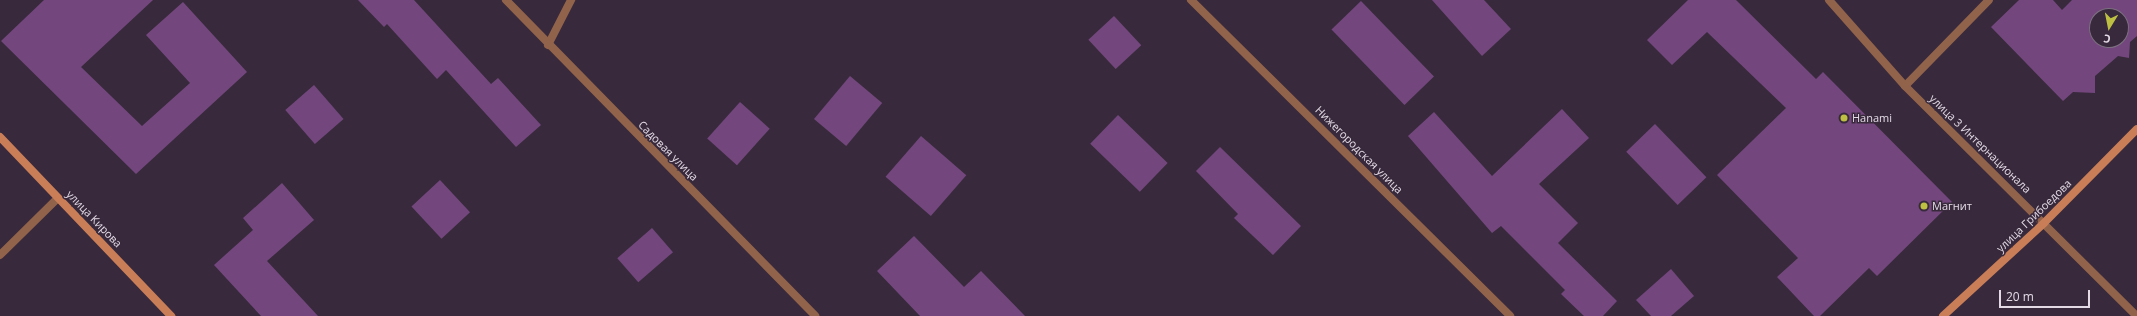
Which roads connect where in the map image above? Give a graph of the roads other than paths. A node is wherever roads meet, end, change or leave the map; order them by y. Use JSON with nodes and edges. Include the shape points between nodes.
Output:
{"nodes":[{"id":1,"x":506,"y":0,"type":"edge"},
{"id":2,"x":571,"y":0,"type":"edge"},
{"id":3,"x":1191,"y":0,"type":"edge"},
{"id":4,"x":1829,"y":0,"type":"edge"},
{"id":5,"x":1989,"y":0,"type":"edge"},
{"id":6,"x":548,"y":45,"type":"junction"},
{"id":7,"x":1905,"y":86,"type":"junction"},
{"id":8,"x":2137,"y":129,"type":"edge"},
{"id":9,"x":0,"y":137,"type":"edge"},
{"id":10,"x":58,"y":198,"type":"junction"},
{"id":11,"x":2044,"y":223,"type":"junction"},
{"id":12,"x":0,"y":255,"type":"edge"},
{"id":13,"x":171,"y":316,"type":"edge"},
{"id":14,"x":815,"y":316,"type":"edge"},
{"id":15,"x":1510,"y":316,"type":"edge"},
{"id":16,"x":1943,"y":316,"type":"edge"},
{"id":17,"x":2137,"y":316,"type":"edge"}],
"edges":[{"from":1,"to":6,"type":"street","name":"Садовая улица"},
{"from":2,"to":6,"type":"street"},
{"from":3,"to":15,"type":"street","name":"Нижегородская улица"},
{"from":4,"to":7,"type":"street","name":"улица 3 Интернационала"},
{"from":5,"to":7,"type":"street"},
{"from":6,"to":14,"type":"street","name":"Садовая улица"},
{"from":7,"to":11,"type":"street","name":"улица 3 Интернационала"},
{"from":8,"to":11,"type":"street","name":"улица Грибоедова"},
{"from":9,"to":10,"type":"street","name":"улица Кирова"},
{"from":10,"to":12,"type":"street"},
{"from":10,"to":13,"type":"street","name":"улица Кирова"},
{"from":11,"to":16,"type":"street","name":"улица Грибоедова"},
{"from":11,"to":17,"type":"street","name":"улица 3 Интернационала"}]}
